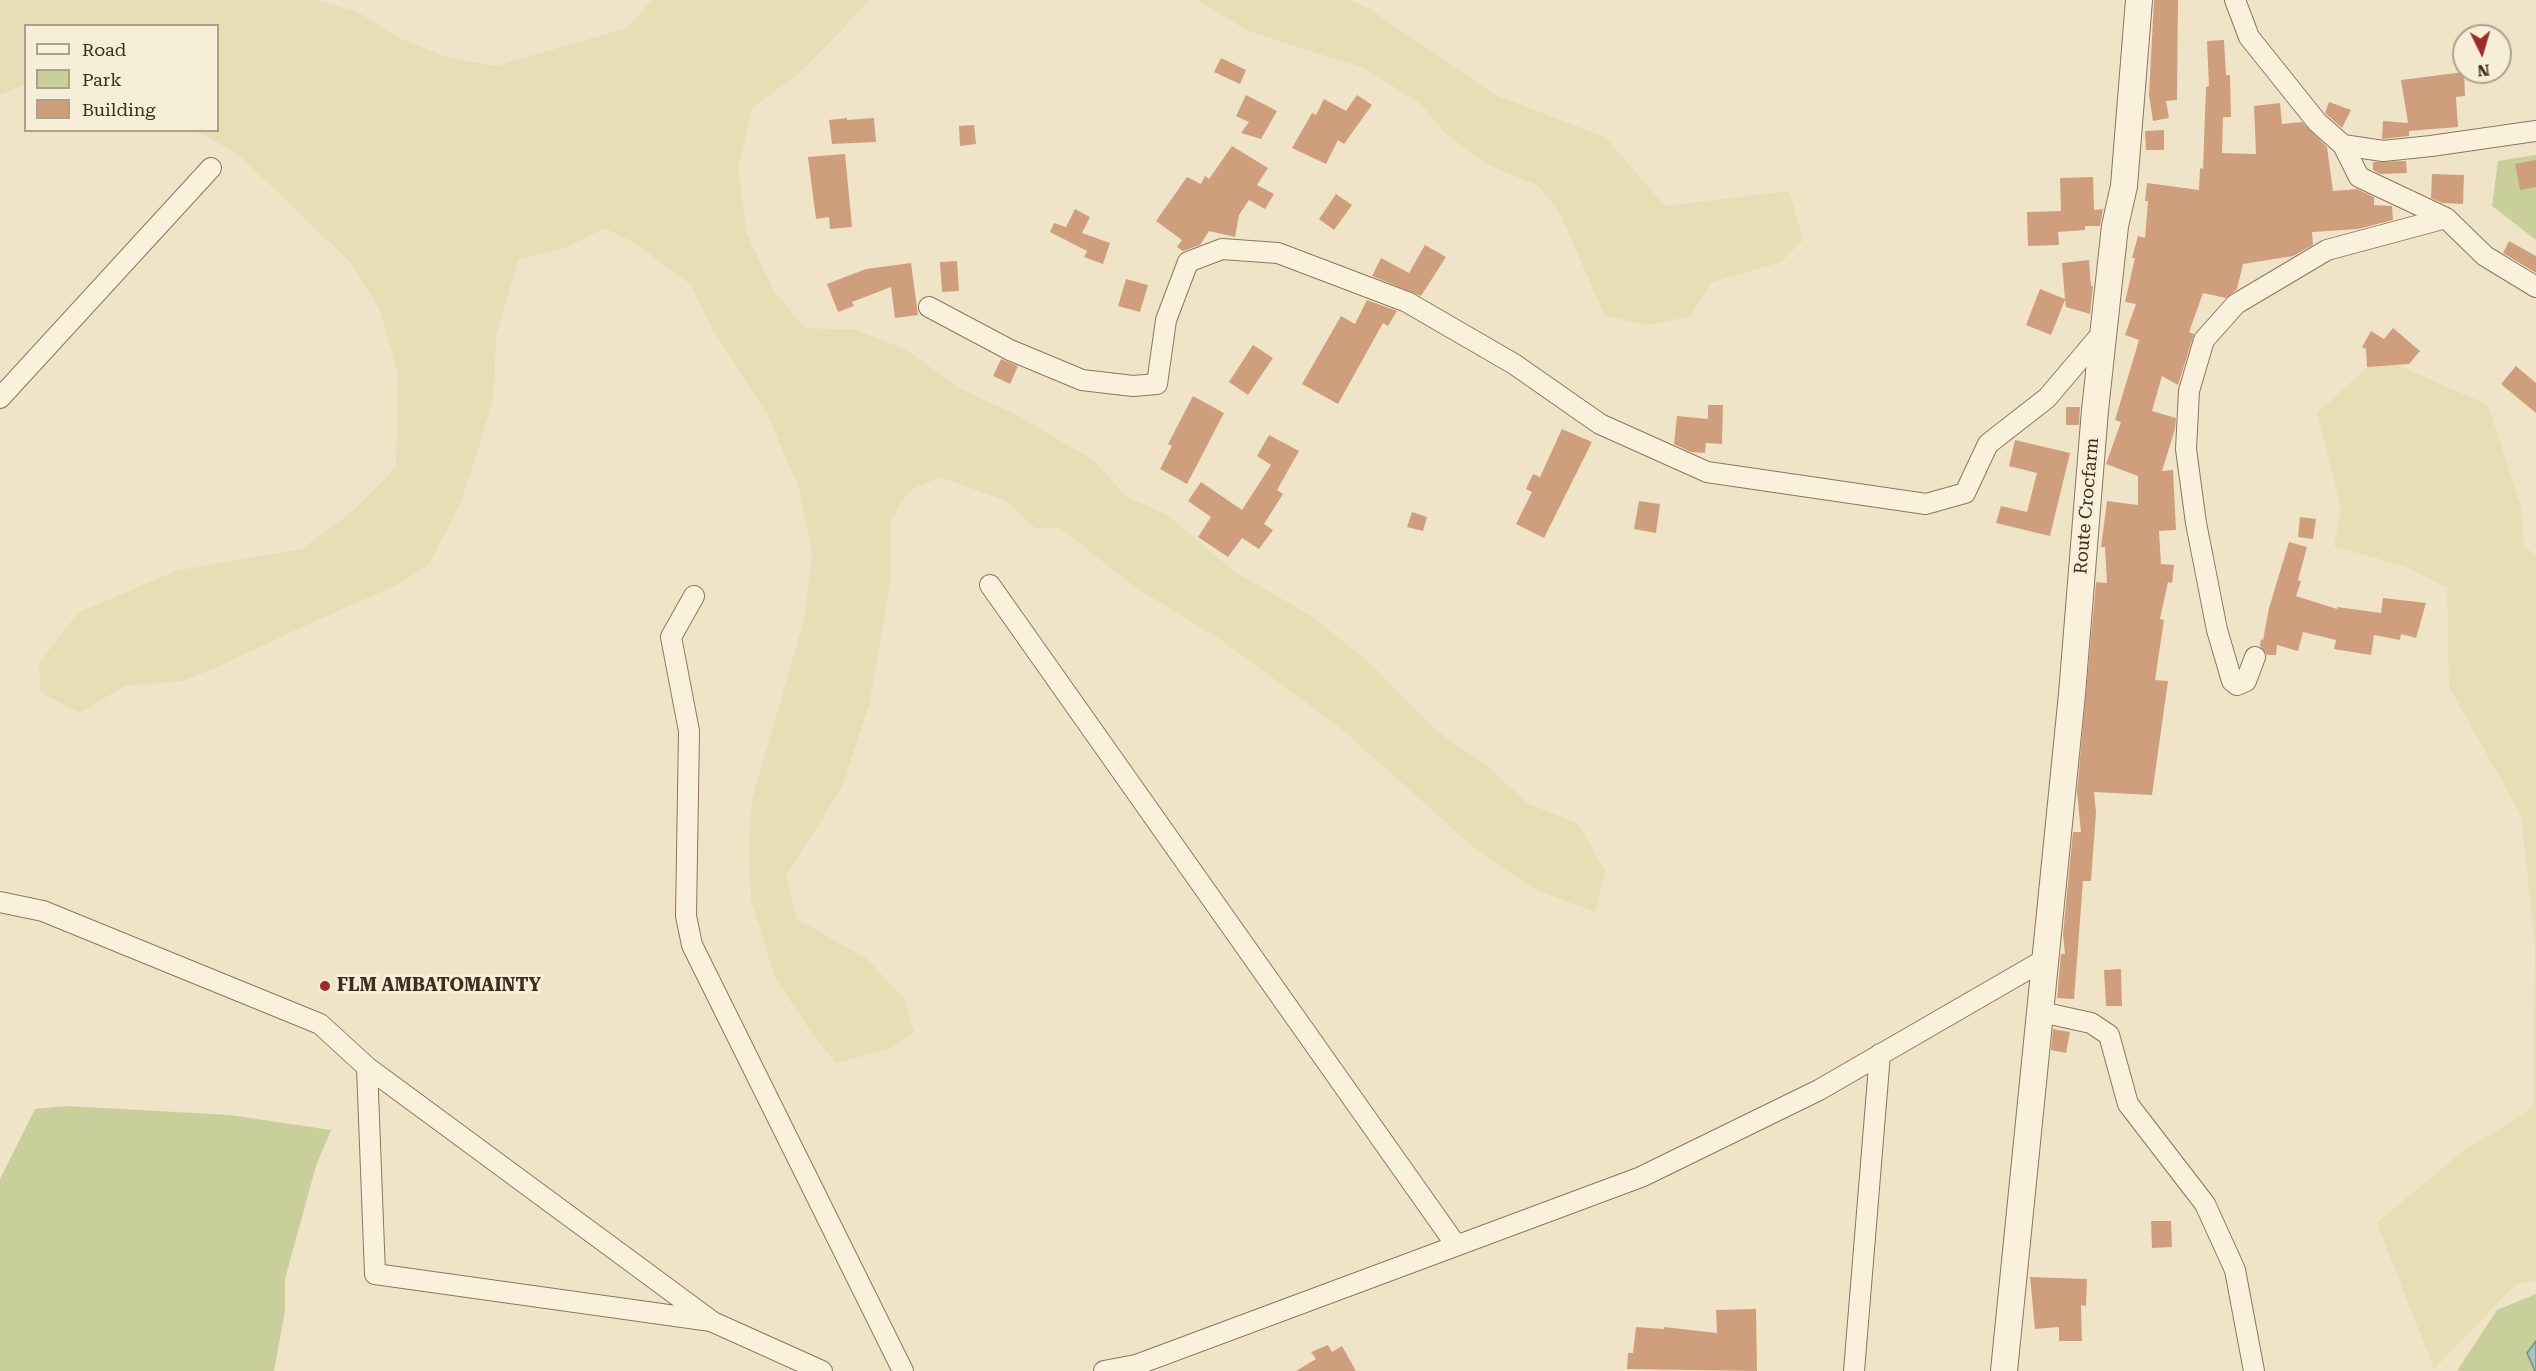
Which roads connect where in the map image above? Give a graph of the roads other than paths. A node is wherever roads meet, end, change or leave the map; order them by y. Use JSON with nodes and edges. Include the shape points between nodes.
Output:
{"nodes":[{"id":1,"x":2139,"y":0,"type":"edge"},
{"id":2,"x":2235,"y":0,"type":"edge"},
{"id":3,"x":2536,"y":131,"type":"edge"},
{"id":4,"x":2343,"y":145,"type":"junction"},
{"id":5,"x":211,"y":168,"type":"dead end"},
{"id":6,"x":2446,"y":218,"type":"junction"},
{"id":7,"x":2536,"y":287,"type":"edge"},
{"id":8,"x":929,"y":307,"type":"dead end"},
{"id":9,"x":2103,"y":332,"type":"junction"},
{"id":10,"x":0,"y":398,"type":"edge"},
{"id":11,"x":990,"y":585,"type":"dead end"},
{"id":12,"x":694,"y":596,"type":"dead end"},
{"id":13,"x":2255,"y":657,"type":"dead end"},
{"id":14,"x":0,"y":902,"type":"edge"},
{"id":15,"x":2044,"y":960,"type":"junction"},
{"id":16,"x":2041,"y":1012,"type":"junction"},
{"id":17,"x":1880,"y":1054,"type":"junction"},
{"id":18,"x":367,"y":1067,"type":"junction"},
{"id":19,"x":1456,"y":1245,"type":"junction"},
{"id":20,"x":713,"y":1322,"type":"junction"},
{"id":21,"x":822,"y":1371,"type":"edge"},
{"id":22,"x":903,"y":1371,"type":"edge"},
{"id":23,"x":1104,"y":1371,"type":"edge"},
{"id":24,"x":1854,"y":1371,"type":"edge"},
{"id":25,"x":2004,"y":1371,"type":"edge"},
{"id":26,"x":2254,"y":1371,"type":"edge"}],
"edges":[{"from":1,"to":9,"type":"street","name":"Route Crocfarm","via":[[2124,186],[2115,226]]},
{"from":2,"to":4,"type":"street","via":[[2249,37],[2317,122]]},
{"from":3,"to":4,"type":"street","via":[[2383,151]]},
{"from":4,"to":6,"type":"street","via":[[2359,177]]},
{"from":5,"to":10,"type":"street"},
{"from":6,"to":7,"type":"street","via":[[2485,256]]},
{"from":6,"to":13,"type":"street","via":[[2327,250],[2236,304],[2204,340],[2189,391],[2186,448],[2196,523],[2217,630],[2232,681],[2237,685],[2246,681]]},
{"from":8,"to":9,"type":"street","via":[[1010,350],[1082,380],[1133,386],[1157,384],[1166,320],[1188,262],[1222,249],[1278,253],[1407,302],[1514,364],[1600,424],[1707,472],[1926,504],[1965,493],[1988,444],[2047,398]]},
{"from":9,"to":15,"type":"street","name":"Route Crocfarm"},
{"from":11,"to":19,"type":"street"},
{"from":12,"to":22,"type":"street","via":[[670,637],[689,731],[686,916],[693,945]]},
{"from":14,"to":18,"type":"street","via":[[43,911],[320,1024]]},
{"from":15,"to":16,"type":"street","name":"Route Crocfarm"},
{"from":15,"to":17,"type":"street"},
{"from":16,"to":25,"type":"street","name":"Route Crocfarm"},
{"from":16,"to":26,"type":"street","via":[[2091,1023],[2109,1035],[2128,1104],[2205,1204],[2235,1270]]},
{"from":17,"to":19,"type":"street","via":[[1819,1090],[1641,1177]]},
{"from":17,"to":24,"type":"street"},
{"from":18,"to":20,"type":"street"},
{"from":18,"to":20,"type":"street","via":[[375,1274]]},
{"from":19,"to":23,"type":"street","via":[[1136,1365]]},
{"from":20,"to":21,"type":"street"}]}
